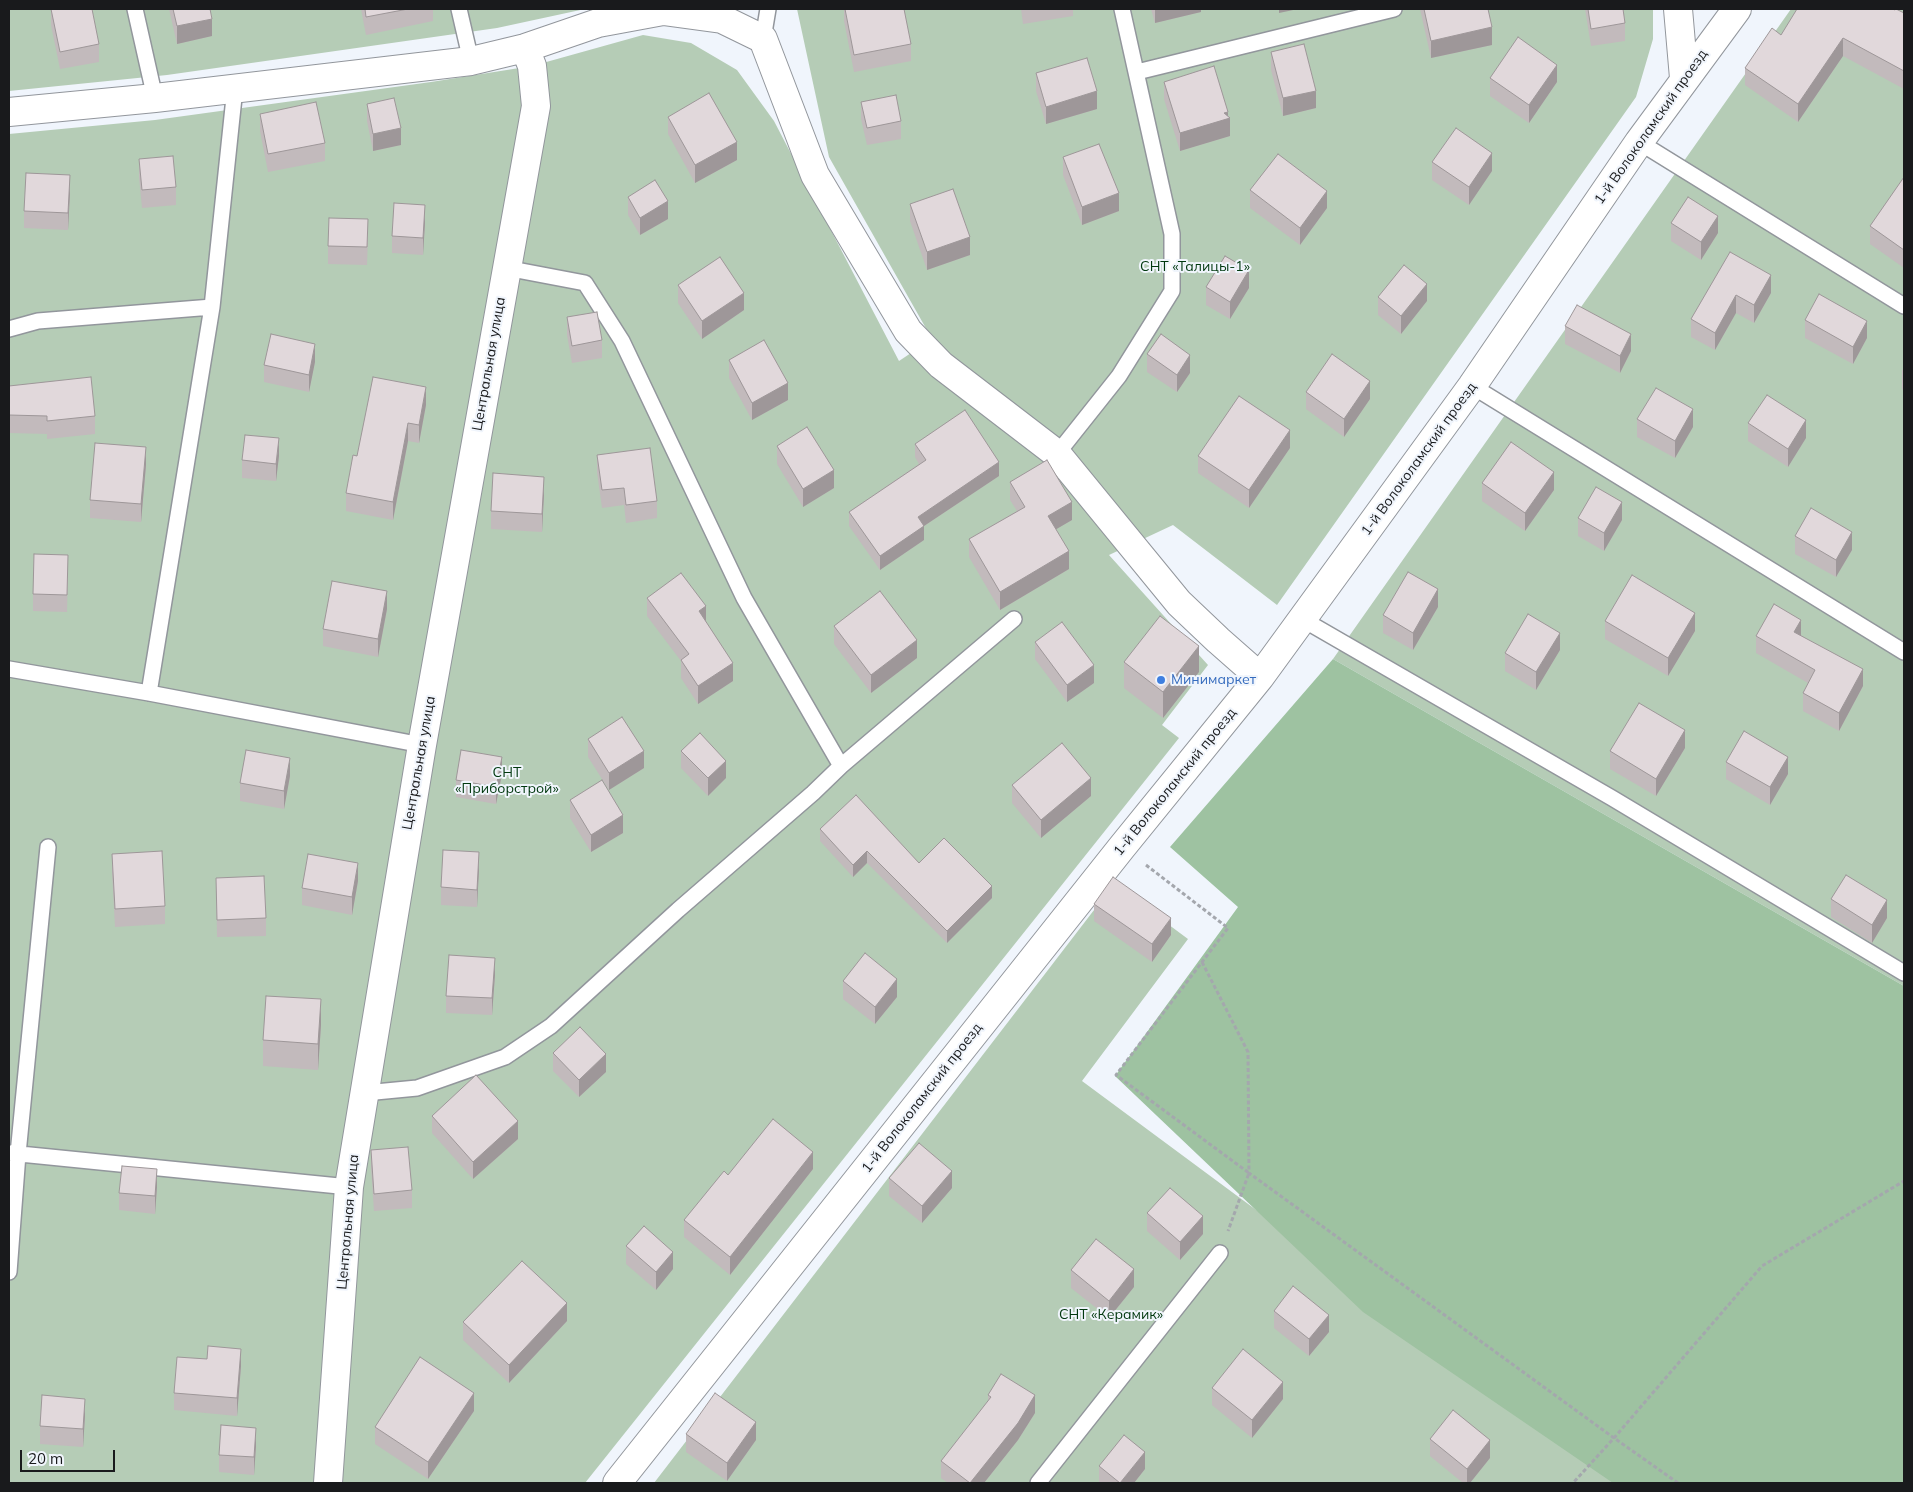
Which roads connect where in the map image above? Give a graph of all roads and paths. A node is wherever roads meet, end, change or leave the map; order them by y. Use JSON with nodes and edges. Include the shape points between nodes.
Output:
{"nodes":[{"id":1,"x":135,"y":9,"type":"edge"},
{"id":2,"x":459,"y":9,"type":"edge"},
{"id":3,"x":768,"y":9,"type":"edge"},
{"id":4,"x":1122,"y":9,"type":"edge"},
{"id":5,"x":1394,"y":9,"type":"edge"},
{"id":6,"x":1678,"y":9,"type":"edge"},
{"id":7,"x":1737,"y":9,"type":"edge"},
{"id":8,"x":763,"y":39,"type":"junction"},
{"id":9,"x":525,"y":48,"type":"junction"},
{"id":10,"x":471,"y":61,"type":"junction"},
{"id":11,"x":1137,"y":72,"type":"junction"},
{"id":12,"x":1684,"y":78,"type":"junction"},
{"id":13,"x":234,"y":88,"type":"junction"},
{"id":14,"x":155,"y":98,"type":"junction"},
{"id":15,"x":9,"y":112,"type":"edge"},
{"id":16,"x":1639,"y":142,"type":"junction"},
{"id":17,"x":506,"y":268,"type":"junction"},
{"id":18,"x":1904,"y":306,"type":"edge"},
{"id":19,"x":212,"y":307,"type":"junction"},
{"id":20,"x":9,"y":329,"type":"edge"},
{"id":21,"x":1472,"y":386,"type":"junction"},
{"id":22,"x":1057,"y":454,"type":"junction"},
{"id":23,"x":1014,"y":619,"type":"dead end"},
{"id":24,"x":1302,"y":620,"type":"junction"},
{"id":25,"x":1904,"y":652,"type":"edge"},
{"id":26,"x":9,"y":669,"type":"edge"},
{"id":27,"x":1260,"y":677,"type":"junction"},
{"id":28,"x":149,"y":693,"type":"junction"},
{"id":29,"x":422,"y":745,"type":"junction"},
{"id":30,"x":841,"y":766,"type":"junction"},
{"id":31,"x":48,"y":847,"type":"dead end"},
{"id":32,"x":1122,"y":847,"type":"junction"},
{"id":33,"x":1202,"y":962,"type":"junction"},
{"id":34,"x":1904,"y":973,"type":"edge"},
{"id":35,"x":365,"y":1093,"type":"junction"},
{"id":36,"x":13,"y":1154,"type":"edge"},
{"id":37,"x":1250,"y":1173,"type":"junction"},
{"id":38,"x":1904,"y":1181,"type":"edge"},
{"id":39,"x":349,"y":1186,"type":"junction"},
{"id":40,"x":1220,"y":1252,"type":"joint"},
{"id":41,"x":9,"y":1272,"type":"edge"},
{"id":42,"x":1614,"y":1438,"type":"junction"},
{"id":43,"x":328,"y":1483,"type":"edge"},
{"id":44,"x":617,"y":1483,"type":"edge"},
{"id":45,"x":1038,"y":1483,"type":"edge"},
{"id":46,"x":1573,"y":1483,"type":"edge"},
{"id":47,"x":1678,"y":1483,"type":"edge"}],
"edges":[{"from":1,"to":14,"type":"lane"},
{"from":2,"to":10,"type":"lane"},
{"from":3,"to":8,"type":"lane"},
{"from":4,"to":11,"type":"lane"},
{"from":5,"to":11,"type":"lane"},
{"from":6,"to":12,"type":"street"},
{"from":7,"to":12,"type":"street","name":"1-й Волоколамский проезд"},
{"from":8,"to":9,"type":"street","via":[[722,19],[663,11],[598,22]]},
{"from":8,"to":22,"type":"street","via":[[815,175],[908,331],[941,365]]},
{"from":9,"to":10,"type":"street"},
{"from":9,"to":17,"type":"street","name":"Центральная улица","via":[[532,66],[536,106]]},
{"from":10,"to":13,"type":"street"},
{"from":11,"to":22,"type":"lane","via":[[1172,234],[1172,291],[1119,376]]},
{"from":12,"to":16,"type":"street","name":"1-й Волоколамский проезд"},
{"from":13,"to":14,"type":"street"},
{"from":13,"to":19,"type":"lane"},
{"from":14,"to":15,"type":"street"},
{"from":16,"to":18,"type":"lane"},
{"from":16,"to":21,"type":"street","name":"1-й Волоколамский проезд"},
{"from":17,"to":29,"type":"street","name":"Центральная улица"},
{"from":17,"to":30,"type":"lane","via":[[585,283],[622,341],[744,598]]},
{"from":19,"to":20,"type":"lane","via":[[38,321]]},
{"from":19,"to":28,"type":"lane"},
{"from":21,"to":24,"type":"street","name":"1-й Волоколамский проезд"},
{"from":21,"to":25,"type":"lane"},
{"from":22,"to":27,"type":"street","via":[[1179,602]]},
{"from":23,"to":30,"type":"lane"},
{"from":24,"to":27,"type":"street","name":"1-й Волоколамский проезд"},
{"from":24,"to":34,"type":"lane","via":[[1612,798]]},
{"from":26,"to":28,"type":"lane"},
{"from":27,"to":32,"type":"street","name":"1-й Волоколамский проезд"},
{"from":28,"to":29,"type":"lane"},
{"from":29,"to":35,"type":"street","name":"Центральная улица"},
{"from":30,"to":35,"type":"lane","via":[[551,1026],[505,1057],[417,1088]]},
{"from":31,"to":36,"type":"lane"},
{"from":32,"to":33,"type":"path","via":[[1228,928]]},
{"from":32,"to":44,"type":"street","name":"1-й Волоколамский проезд"},
{"from":33,"to":37,"type":"path","via":[[1248,1052]]},
{"from":33,"to":37,"type":"path","via":[[1116,1075]]},
{"from":35,"to":39,"type":"street","name":"Центральная улица"},
{"from":36,"to":39,"type":"lane"},
{"from":36,"to":41,"type":"lane"},
{"from":37,"to":40,"type":"path"},
{"from":37,"to":42,"type":"path"},
{"from":38,"to":42,"type":"path","via":[[1762,1266]]},
{"from":39,"to":43,"type":"street","name":"Центральная улица"},
{"from":40,"to":45,"type":"lane"},
{"from":42,"to":46,"type":"path"},
{"from":42,"to":47,"type":"path"}]}
